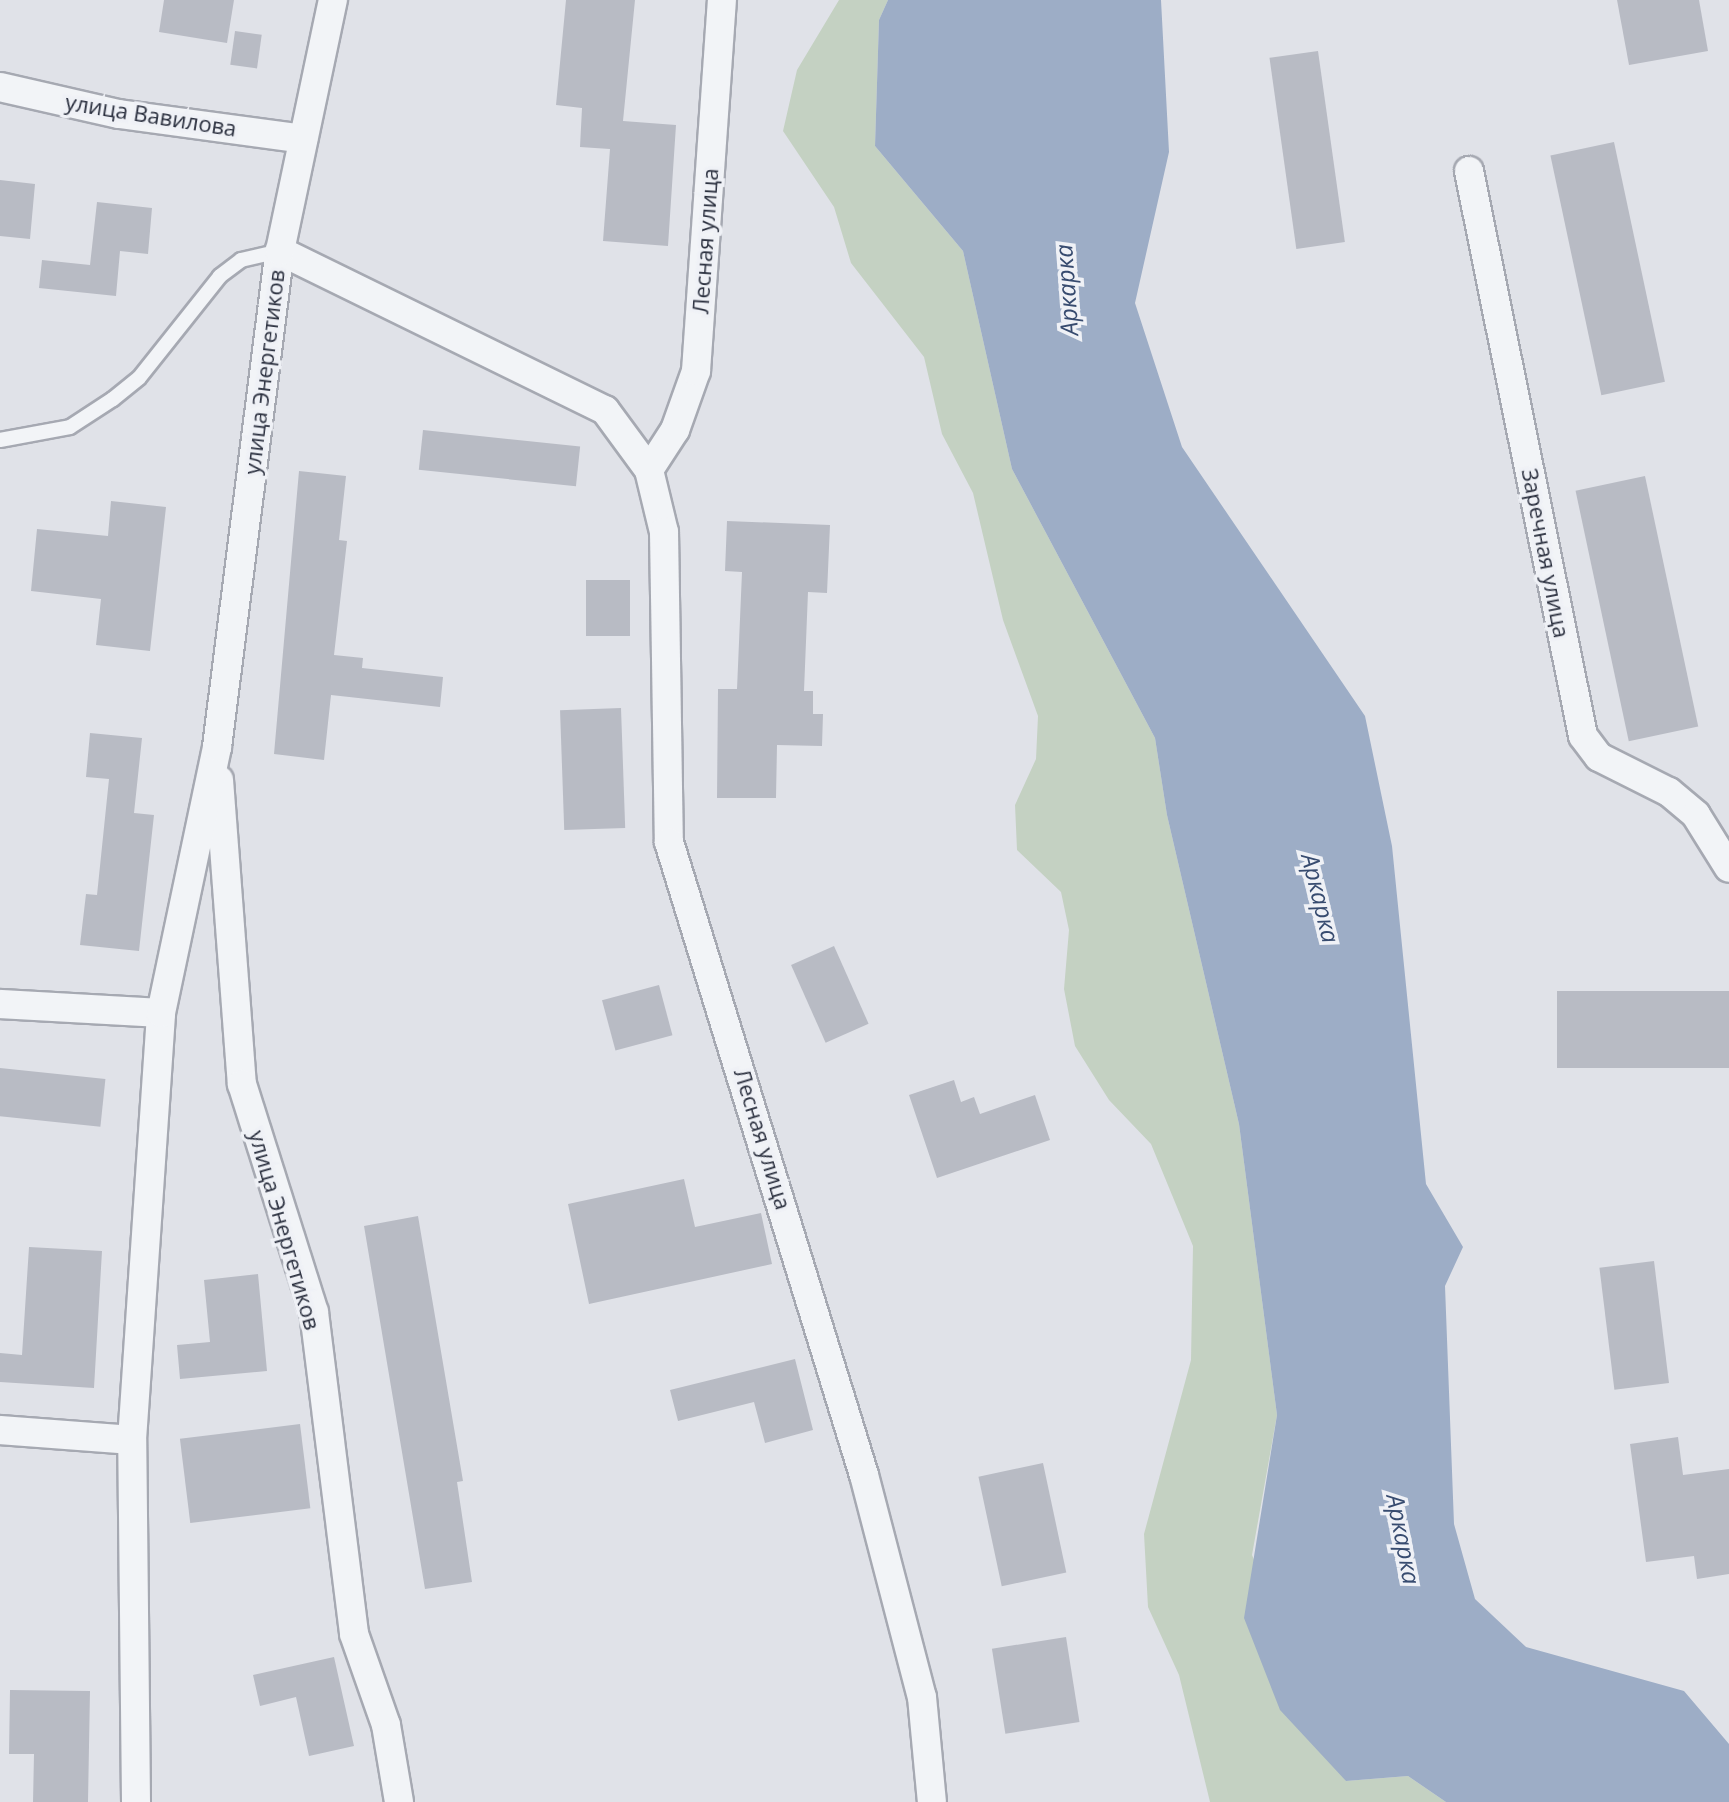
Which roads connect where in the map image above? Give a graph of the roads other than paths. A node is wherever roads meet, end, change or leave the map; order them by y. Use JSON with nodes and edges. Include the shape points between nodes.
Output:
{"nodes":[{"id":1,"x":333,"y":0,"type":"edge"},
{"id":2,"x":722,"y":0,"type":"edge"},
{"id":3,"x":0,"y":87,"type":"edge"},
{"id":4,"x":303,"y":139,"type":"junction"},
{"id":5,"x":1469,"y":171,"type":"dead end"},
{"id":6,"x":280,"y":251,"type":"junction"},
{"id":7,"x":0,"y":440,"type":"edge"},
{"id":8,"x":649,"y":470,"type":"junction"},
{"id":9,"x":217,"y":747,"type":"junction"},
{"id":10,"x":1729,"y":868,"type":"edge"},
{"id":11,"x":0,"y":1004,"type":"edge"},
{"id":12,"x":161,"y":1013,"type":"junction"},
{"id":13,"x":0,"y":1430,"type":"edge"},
{"id":14,"x":132,"y":1440,"type":"junction"},
{"id":15,"x":136,"y":1802,"type":"edge"},
{"id":16,"x":399,"y":1802,"type":"edge"},
{"id":17,"x":932,"y":1802,"type":"edge"}],
"edges":[{"from":1,"to":4,"type":"street","name":"улица Энергетиков"},
{"from":2,"to":8,"type":"street","name":"Лесная улица","via":[[696,371],[675,430]]},
{"from":3,"to":4,"type":"street","name":"улица Вавилова","via":[[119,114]]},
{"from":4,"to":6,"type":"street","name":"улица Энергетиков"},
{"from":5,"to":10,"type":"street","name":"Заречная улица","via":[[1583,736],[1599,757],[1669,792],[1696,815]]},
{"from":6,"to":7,"type":"lane","via":[[241,260],[220,276],[139,378],[113,399],[70,427]]},
{"from":6,"to":8,"type":"street","name":"Лесная улица","via":[[605,410]]},
{"from":6,"to":9,"type":"street","name":"улица Энергетиков"},
{"from":8,"to":17,"type":"street","name":"Лесная улица","via":[[664,532],[669,842],[864,1475],[922,1697]]},
{"from":9,"to":12,"type":"street","name":"улица Энергетиков"},
{"from":9,"to":16,"type":"street","name":"улица Энергетиков","via":[[242,1084],[314,1312],[354,1634],[386,1725]]},
{"from":11,"to":12,"type":"street"},
{"from":12,"to":14,"type":"street","name":"улица Энергетиков"},
{"from":13,"to":14,"type":"street"},
{"from":14,"to":15,"type":"street","name":"улица Энергетиков"}]}
